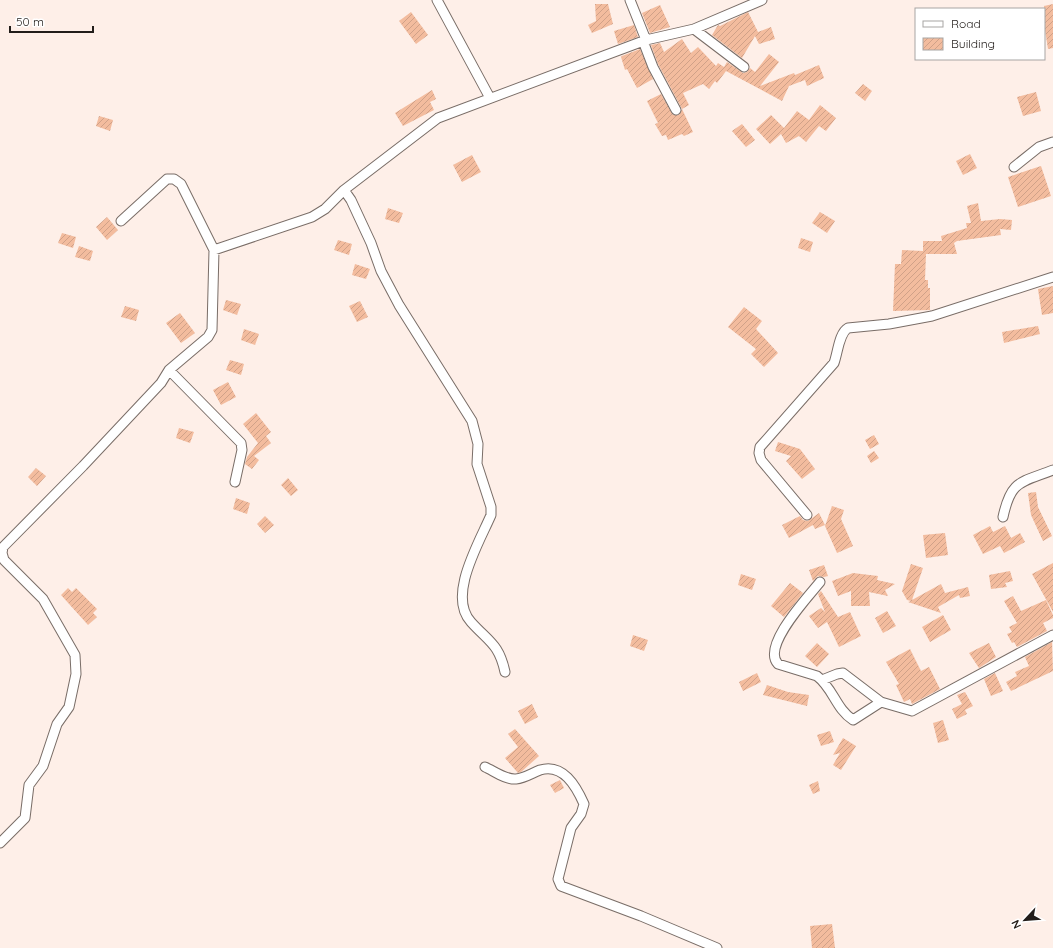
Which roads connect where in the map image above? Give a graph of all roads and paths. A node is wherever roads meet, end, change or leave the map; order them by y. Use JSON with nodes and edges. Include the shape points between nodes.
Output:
{"nodes":[{"id":1,"x":437,"y":0,"type":"edge"},
{"id":2,"x":630,"y":0,"type":"edge"},
{"id":3,"x":762,"y":0,"type":"edge"},
{"id":4,"x":694,"y":29,"type":"junction"},
{"id":5,"x":645,"y":41,"type":"junction"},
{"id":6,"x":744,"y":67,"type":"dead end"},
{"id":7,"x":490,"y":98,"type":"junction"},
{"id":8,"x":676,"y":110,"type":"dead end"},
{"id":9,"x":1053,"y":142,"type":"edge"},
{"id":10,"x":1014,"y":167,"type":"dead end"},
{"id":11,"x":344,"y":190,"type":"junction"},
{"id":12,"x":121,"y":221,"type":"dead end"},
{"id":13,"x":214,"y":250,"type":"junction"},
{"id":14,"x":1053,"y":277,"type":"edge"},
{"id":15,"x":169,"y":370,"type":"junction"},
{"id":16,"x":1053,"y":470,"type":"edge"},
{"id":17,"x":235,"y":482,"type":"dead end"},
{"id":18,"x":807,"y":516,"type":"dead end"},
{"id":19,"x":1003,"y":517,"type":"dead end"},
{"id":20,"x":820,"y":582,"type":"dead end"},
{"id":21,"x":1053,"y":635,"type":"edge"},
{"id":22,"x":505,"y":672,"type":"dead end"},
{"id":23,"x":822,"y":680,"type":"junction"},
{"id":24,"x":881,"y":702,"type":"junction"},
{"id":25,"x":485,"y":767,"type":"dead end"},
{"id":26,"x":0,"y":843,"type":"edge"},
{"id":27,"x":717,"y":948,"type":"edge"}],
"edges":[{"from":1,"to":7,"type":"street"},
{"from":2,"to":5,"type":"street"},
{"from":3,"to":4,"type":"street"},
{"from":4,"to":5,"type":"street"},
{"from":4,"to":6,"type":"street"},
{"from":5,"to":7,"type":"street"},
{"from":5,"to":8,"type":"street","via":[[653,67]]},
{"from":7,"to":11,"type":"street","via":[[438,118]]},
{"from":9,"to":10,"type":"street","via":[[1039,147]]},
{"from":11,"to":13,"type":"street","via":[[325,209],[312,217]]},
{"from":11,"to":22,"type":"street","via":[[351,200],[381,271],[399,305],[472,421],[478,444],[477,464],[491,516],[463,580],[462,601],[464,615],[494,644],[501,655]]},
{"from":12,"to":13,"type":"street","via":[[167,179],[174,179],[185,190]]},
{"from":13,"to":15,"type":"street","via":[[212,330],[208,338]]},
{"from":14,"to":18,"type":"street","via":[[932,316],[844,330],[834,362],[760,447],[761,460]]},
{"from":15,"to":17,"type":"street","via":[[241,444]]},
{"from":15,"to":26,"type":"street","via":[[83,466],[3,547],[4,560],[43,599],[66,638],[75,655],[76,674],[69,707],[57,724],[43,766],[29,786],[25,818]]},
{"from":16,"to":19,"type":"street","via":[[1013,488],[1008,496]]},
{"from":20,"to":23,"type":"street","via":[[783,627],[774,654],[778,664],[817,676]]},
{"from":21,"to":24,"type":"street","via":[[912,711]]},
{"from":23,"to":24,"type":"street","via":[[843,673]]},
{"from":23,"to":24,"type":"street","via":[[844,712],[853,720]]},
{"from":25,"to":27,"type":"street","via":[[515,779],[544,769],[562,771],[569,778],[584,804],[569,836],[558,879],[561,886]]}]}
